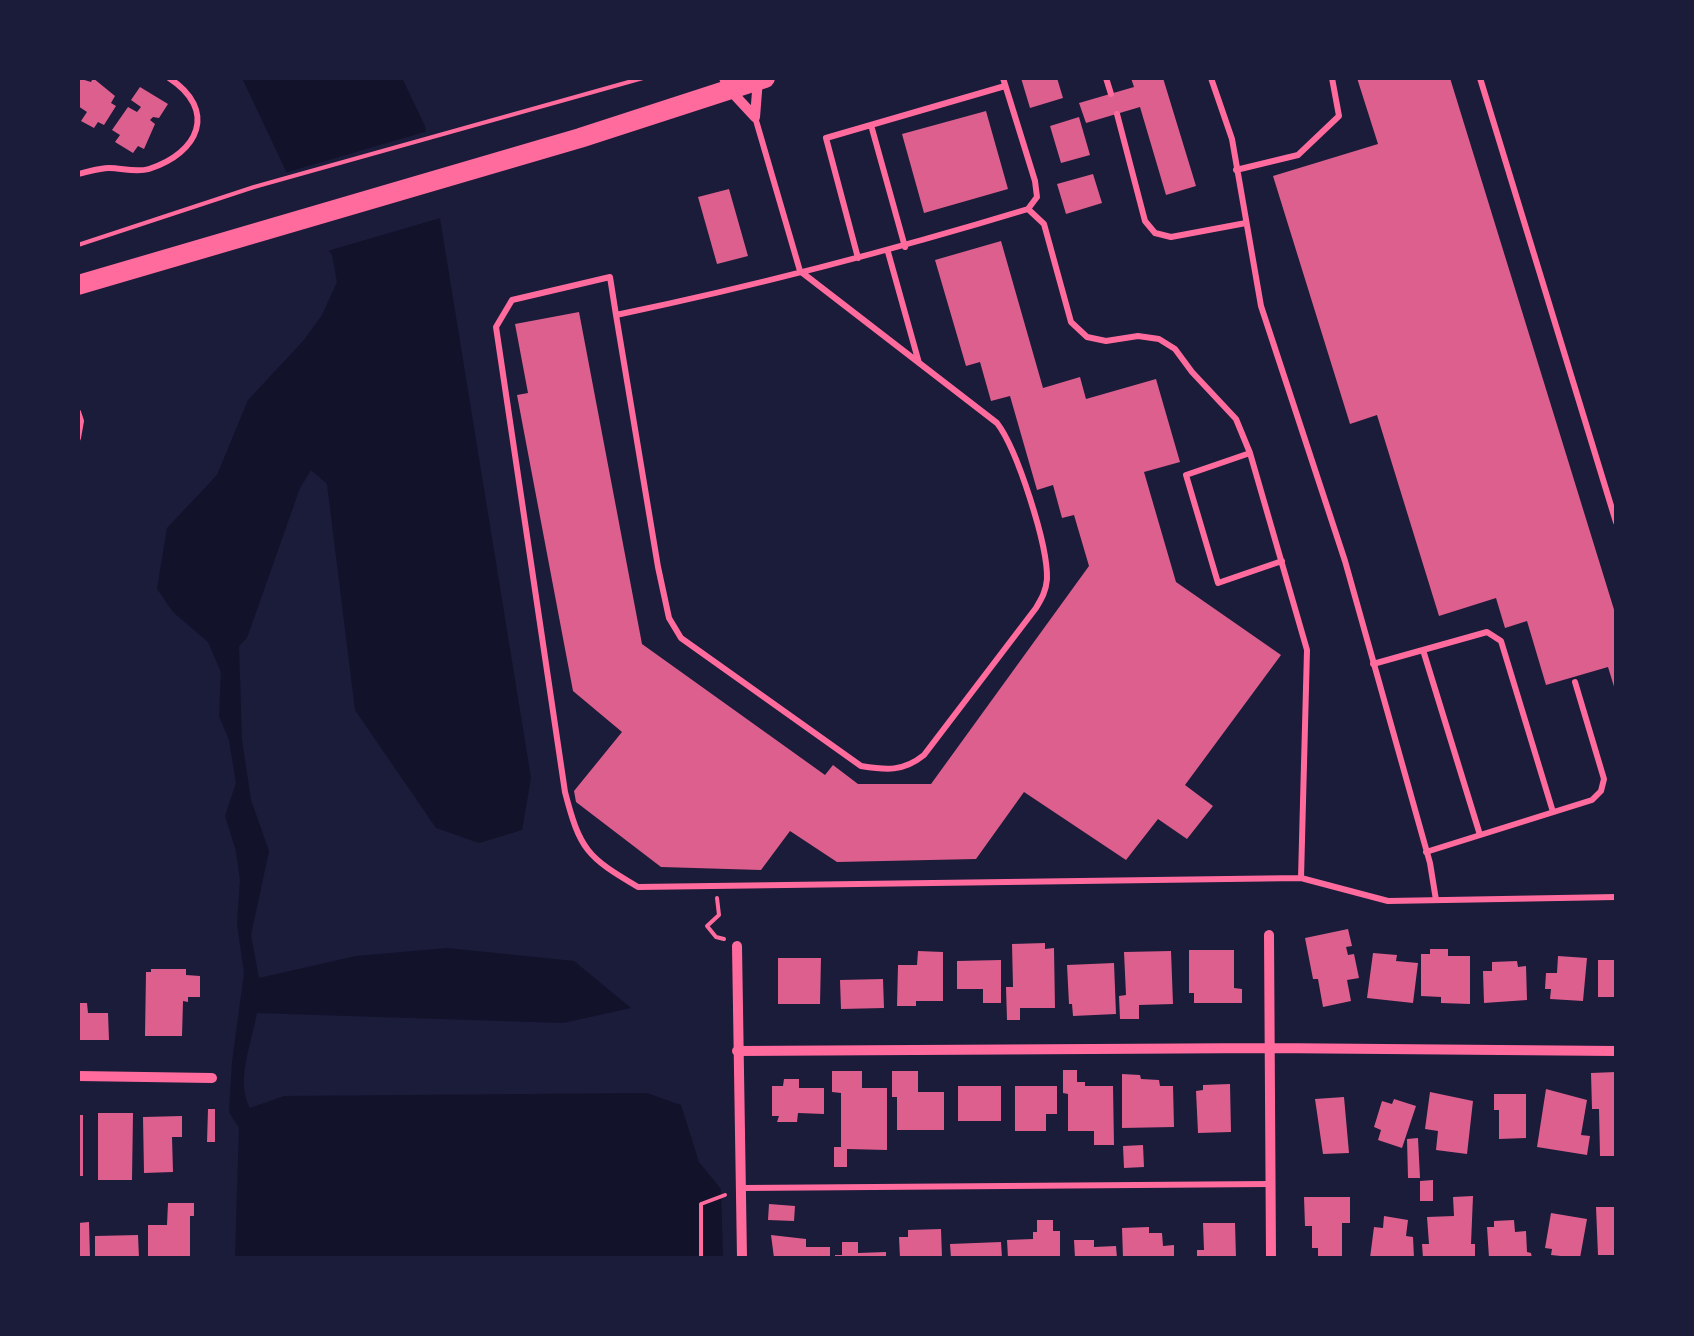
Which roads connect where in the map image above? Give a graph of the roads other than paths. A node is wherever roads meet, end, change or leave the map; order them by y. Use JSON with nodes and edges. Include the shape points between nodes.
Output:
{"nodes":[{"id":1,"x":169,"y":78,"type":"edge"},
{"id":2,"x":760,"y":78,"type":"edge"},
{"id":3,"x":1106,"y":78,"type":"edge"},
{"id":4,"x":1211,"y":78,"type":"edge"},
{"id":5,"x":1332,"y":78,"type":"edge"},
{"id":6,"x":1480,"y":78,"type":"edge"},
{"id":7,"x":1004,"y":82,"type":"edge"},
{"id":8,"x":727,"y":83,"type":"edge"},
{"id":9,"x":1110,"y":94,"type":"dead end"},
{"id":10,"x":1117,"y":114,"type":"dead end"},
{"id":11,"x":755,"y":118,"type":"junction"},
{"id":12,"x":871,"y":125,"type":"junction"},
{"id":13,"x":1236,"y":170,"type":"junction"},
{"id":14,"x":78,"y":174,"type":"edge"},
{"id":15,"x":1028,"y":209,"type":"junction"},
{"id":16,"x":1246,"y":223,"type":"junction"},
{"id":17,"x":905,"y":246,"type":"junction"},
{"id":18,"x":888,"y":252,"type":"junction"},
{"id":19,"x":858,"y":258,"type":"junction"},
{"id":20,"x":800,"y":271,"type":"junction"},
{"id":21,"x":78,"y":284,"type":"edge"},
{"id":22,"x":616,"y":315,"type":"junction"},
{"id":23,"x":920,"y":364,"type":"junction"},
{"id":24,"x":78,"y":412,"type":"edge"},
{"id":25,"x":78,"y":438,"type":"edge"},
{"id":26,"x":1250,"y":453,"type":"junction"},
{"id":27,"x":1616,"y":522,"type":"edge"},
{"id":28,"x":1282,"y":561,"type":"junction"},
{"id":29,"x":1423,"y":650,"type":"junction"},
{"id":30,"x":1373,"y":664,"type":"junction"},
{"id":31,"x":1574,"y":682,"type":"dead end"},
{"id":32,"x":1553,"y":812,"type":"junction"},
{"id":33,"x":1480,"y":834,"type":"junction"},
{"id":34,"x":1426,"y":852,"type":"junction"},
{"id":35,"x":1300,"y":878,"type":"junction"},
{"id":36,"x":1616,"y":897,"type":"edge"},
{"id":37,"x":1436,"y":900,"type":"junction"},
{"id":38,"x":1269,"y":935,"type":"dead end"},
{"id":39,"x":737,"y":946,"type":"road end"},
{"id":40,"x":1268,"y":1048,"type":"junction"},
{"id":41,"x":737,"y":1051,"type":"junction"},
{"id":42,"x":1616,"y":1051,"type":"edge"},
{"id":43,"x":78,"y":1076,"type":"edge"},
{"id":44,"x":212,"y":1078,"type":"dead end"},
{"id":45,"x":1269,"y":1184,"type":"junction"},
{"id":46,"x":742,"y":1188,"type":"junction"},
{"id":47,"x":742,"y":1258,"type":"edge"},
{"id":48,"x":1270,"y":1258,"type":"edge"}],
"edges":[{"from":1,"to":14,"type":"lane","via":[[187,89],[199,113],[186,146],[144,171]]},
{"from":2,"to":8,"type":"main road"},
{"from":2,"to":11,"type":"street"},
{"from":3,"to":9,"type":"lane"},
{"from":4,"to":13,"type":"lane"},
{"from":5,"to":13,"type":"lane","via":[[1339,116],[1298,156]]},
{"from":6,"to":27,"type":"lane"},
{"from":7,"to":12,"type":"lane"},
{"from":7,"to":15,"type":"lane","via":[[1035,181],[1037,197]]},
{"from":8,"to":11,"type":"street"},
{"from":8,"to":21,"type":"main road","via":[[472,169]]},
{"from":10,"to":16,"type":"lane","via":[[1145,221],[1156,233],[1171,237]]},
{"from":11,"to":20,"type":"lane"},
{"from":12,"to":17,"type":"lane"},
{"from":12,"to":19,"type":"lane","via":[[826,138]]},
{"from":13,"to":16,"type":"lane"},
{"from":15,"to":17,"type":"lane"},
{"from":15,"to":26,"type":"lane","via":[[1044,224],[1071,322],[1087,337],[1138,336],[1175,348],[1236,419]]},
{"from":16,"to":30,"type":"lane","via":[[1261,306]]},
{"from":17,"to":18,"type":"lane"},
{"from":18,"to":19,"type":"lane"},
{"from":18,"to":23,"type":"lane"},
{"from":19,"to":20,"type":"lane"},
{"from":20,"to":22,"type":"lane"},
{"from":20,"to":23,"type":"lane"},
{"from":22,"to":23,"type":"lane","via":[[658,567],[680,638],[860,766],[890,770],[924,755],[1046,592],[1035,518],[1008,438]]},
{"from":22,"to":35,"type":"lane","via":[[610,277],[512,300],[496,327],[566,792],[576,837],[599,864],[638,886]]},
{"from":24,"to":25,"type":"lane"},
{"from":26,"to":28,"type":"lane"},
{"from":26,"to":28,"type":"lane","via":[[1186,475],[1218,583]]},
{"from":28,"to":35,"type":"lane","via":[[1306,650]]},
{"from":29,"to":30,"type":"lane"},
{"from":29,"to":32,"type":"lane","via":[[1488,632],[1502,641]]},
{"from":29,"to":33,"type":"lane"},
{"from":30,"to":34,"type":"lane"},
{"from":31,"to":32,"type":"lane","via":[[1604,779],[1592,800]]},
{"from":32,"to":33,"type":"lane"},
{"from":33,"to":34,"type":"lane"},
{"from":34,"to":37,"type":"lane"},
{"from":35,"to":37,"type":"lane","via":[[1388,901]]},
{"from":36,"to":37,"type":"lane"},
{"from":38,"to":40,"type":"street"},
{"from":39,"to":41,"type":"street"},
{"from":40,"to":41,"type":"street"},
{"from":40,"to":42,"type":"street"},
{"from":40,"to":45,"type":"street"},
{"from":41,"to":46,"type":"street"},
{"from":43,"to":44,"type":"street"},
{"from":45,"to":46,"type":"lane"},
{"from":45,"to":48,"type":"street"},
{"from":46,"to":47,"type":"street"}]}
